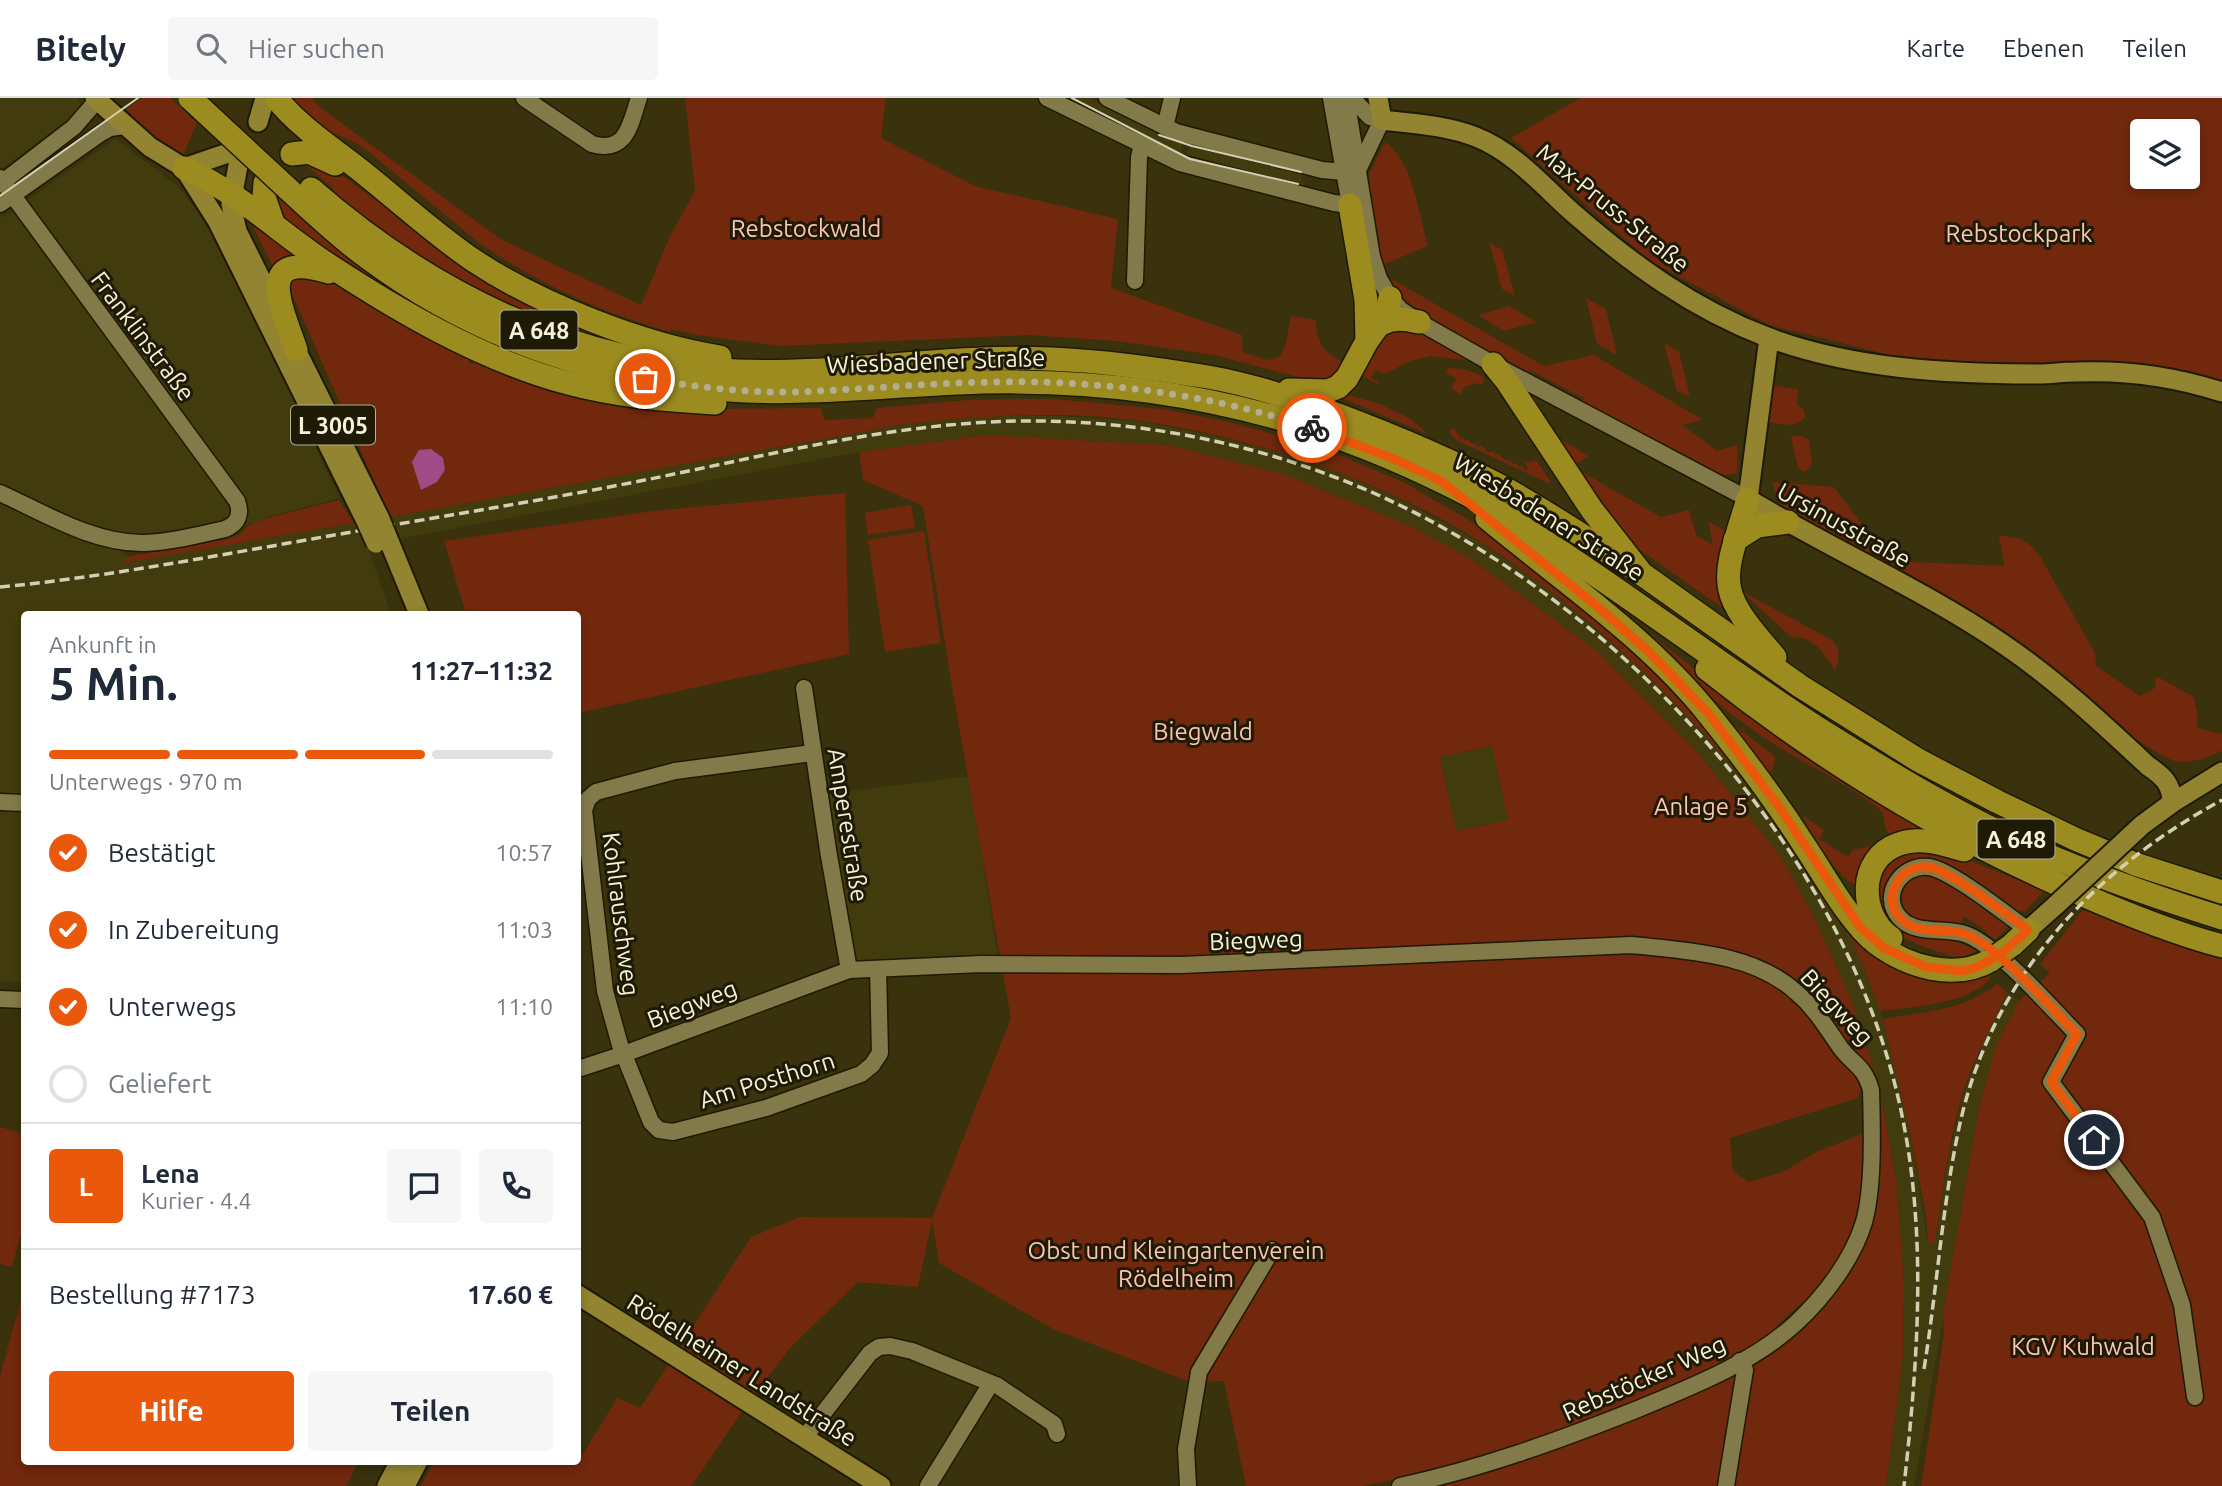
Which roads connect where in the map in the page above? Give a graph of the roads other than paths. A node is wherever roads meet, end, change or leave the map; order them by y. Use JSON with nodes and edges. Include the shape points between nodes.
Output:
{"nodes":[{"id":1,"x":190,"y":98,"type":"edge"},
{"id":2,"x":211,"y":98,"type":"edge"},
{"id":3,"x":265,"y":98,"type":"edge"},
{"id":4,"x":276,"y":98,"type":"edge"},
{"id":5,"x":524,"y":98,"type":"edge"},
{"id":6,"x":639,"y":98,"type":"edge"},
{"id":7,"x":1046,"y":98,"type":"edge"},
{"id":8,"x":1107,"y":98,"type":"edge"},
{"id":9,"x":1172,"y":98,"type":"edge"},
{"id":10,"x":1331,"y":98,"type":"edge"},
{"id":11,"x":1346,"y":98,"type":"edge"},
{"id":12,"x":1352,"y":98,"type":"edge"},
{"id":13,"x":1378,"y":98,"type":"edge"},
{"id":14,"x":102,"y":99,"type":"edge"},
{"id":15,"x":1382,"y":120,"type":"junction"},
{"id":16,"x":258,"y":122,"type":"dead end"},
{"id":17,"x":122,"y":124,"type":"junction"},
{"id":18,"x":1165,"y":127,"type":"junction"},
{"id":19,"x":1142,"y":145,"type":"junction"},
{"id":20,"x":292,"y":154,"type":"dead end"},
{"id":21,"x":184,"y":168,"type":"junction"},
{"id":22,"x":1322,"y":170,"type":"junction"},
{"id":23,"x":1351,"y":171,"type":"junction"},
{"id":24,"x":265,"y":183,"type":"dead end"},
{"id":25,"x":292,"y":183,"type":"junction"},
{"id":26,"x":3,"y":189,"type":"edge"},
{"id":27,"x":232,"y":193,"type":"junction"},
{"id":28,"x":1317,"y":197,"type":"junction"},
{"id":29,"x":1356,"y":200,"type":"junction"},
{"id":30,"x":422,"y":221,"type":"junction"},
{"id":31,"x":273,"y":224,"type":"junction"},
{"id":32,"x":348,"y":278,"type":"junction"},
{"id":33,"x":1135,"y":281,"type":"dead end"},
{"id":34,"x":1391,"y":298,"type":"junction"},
{"id":35,"x":1419,"y":322,"type":"junction"},
{"id":36,"x":1374,"y":332,"type":"junction"},
{"id":37,"x":1769,"y":338,"type":"junction"},
{"id":38,"x":296,"y":350,"type":"junction"},
{"id":39,"x":1493,"y":364,"type":"junction"},
{"id":40,"x":821,"y":369,"type":"junction"},
{"id":41,"x":1248,"y":385,"type":"junction"},
{"id":42,"x":791,"y":392,"type":"junction"},
{"id":43,"x":2222,"y":392,"type":"edge"},
{"id":44,"x":1441,"y":481,"type":"junction"},
{"id":45,"x":1740,"y":483,"type":"junction"},
{"id":46,"x":0,"y":493,"type":"edge"},
{"id":47,"x":373,"y":520,"type":"junction"},
{"id":48,"x":1788,"y":522,"type":"junction"},
{"id":49,"x":383,"y":542,"type":"junction"},
{"id":50,"x":1733,"y":545,"type":"junction"},
{"id":51,"x":1642,"y":574,"type":"junction"},
{"id":52,"x":1619,"y":590,"type":"junction"},
{"id":53,"x":404,"y":611,"type":"edge"},
{"id":54,"x":418,"y":611,"type":"edge"},
{"id":55,"x":1800,"y":686,"type":"junction"},
{"id":56,"x":804,"y":688,"type":"dead end"},
{"id":57,"x":812,"y":752,"type":"junction"},
{"id":58,"x":2153,"y":769,"type":"junction"},
{"id":59,"x":2215,"y":776,"type":"edge"},
{"id":60,"x":0,"y":802,"type":"edge"},
{"id":61,"x":21,"y":803,"type":"edge"},
{"id":62,"x":2172,"y":803,"type":"junction"},
{"id":63,"x":2033,"y":873,"type":"junction"},
{"id":64,"x":2222,"y":892,"type":"edge"},
{"id":65,"x":2222,"y":918,"type":"edge"},
{"id":66,"x":2020,"y":938,"type":"junction"},
{"id":67,"x":2222,"y":946,"type":"edge"},
{"id":68,"x":1990,"y":960,"type":"junction"},
{"id":69,"x":878,"y":969,"type":"junction"},
{"id":70,"x":849,"y":970,"type":"junction"},
{"id":71,"x":0,"y":999,"type":"edge"},
{"id":72,"x":21,"y":1000,"type":"edge"},
{"id":73,"x":624,"y":1054,"type":"junction"},
{"id":74,"x":581,"y":1068,"type":"edge"},
{"id":75,"x":1871,"y":1113,"type":"joint"},
{"id":76,"x":1272,"y":1250,"type":"dead end"},
{"id":77,"x":581,"y":1297,"type":"edge"},
{"id":78,"x":1740,"y":1362,"type":"junction"},
{"id":79,"x":990,"y":1385,"type":"junction"},
{"id":80,"x":2195,"y":1397,"type":"dead end"},
{"id":81,"x":1057,"y":1434,"type":"dead end"},
{"id":82,"x":804,"y":1438,"type":"junction"},
{"id":83,"x":398,"y":1465,"type":"edge"},
{"id":84,"x":416,"y":1465,"type":"edge"},
{"id":85,"x":387,"y":1486,"type":"edge"},
{"id":86,"x":405,"y":1486,"type":"edge"},
{"id":87,"x":881,"y":1486,"type":"edge"},
{"id":88,"x":928,"y":1486,"type":"edge"},
{"id":89,"x":1188,"y":1486,"type":"edge"},
{"id":90,"x":1400,"y":1486,"type":"edge"},
{"id":91,"x":1726,"y":1486,"type":"edge"}],
"edges":[{"from":1,"to":25,"type":"highway","number":"A 648","bridge":true},
{"from":2,"to":25,"type":"highway","number":"A 648"},
{"from":3,"to":16,"type":"main road"},
{"from":4,"to":30,"type":"highway","via":[[302,127]]},
{"from":5,"to":6,"type":"street","via":[[602,147],[621,141]]},
{"from":7,"to":19,"type":"street"},
{"from":8,"to":18,"type":"street"},
{"from":9,"to":18,"type":"street"},
{"from":10,"to":23,"type":"street"},
{"from":11,"to":23,"type":"street"},
{"from":12,"to":15,"type":"street","name":"Max-Pruss-Straße","via":[[1370,117]]},
{"from":13,"to":15,"type":"main road"},
{"from":14,"to":17,"type":"main road"},
{"from":14,"to":26,"type":"street"},
{"from":15,"to":23,"type":"street"},
{"from":15,"to":37,"type":"main road","name":"Max-Pruss-Straße","via":[[1445,127],[1478,138],[1515,161],[1656,279]]},
{"from":17,"to":21,"type":"main road"},
{"from":17,"to":26,"type":"street"},
{"from":18,"to":22,"type":"street"},
{"from":19,"to":28,"type":"street","via":[[1188,165]]},
{"from":19,"to":33,"type":"street"},
{"from":20,"to":30,"type":"highway","via":[[309,152],[325,157],[385,201]]},
{"from":21,"to":27,"type":"highway"},
{"from":21,"to":27,"type":"main road","number":"L 3005","via":[[235,156]]},
{"from":21,"to":47,"type":"main road","number":"L 3005","via":[[218,222]]},
{"from":22,"to":23,"type":"street"},
{"from":22,"to":28,"type":"street","via":[[1331,183],[1326,193]]},
{"from":23,"to":29,"type":"street"},
{"from":24,"to":31,"type":"highway","via":[[264,197]]},
{"from":25,"to":40,"type":"highway","name":"Wiesbadener Straße","number":"A 648","via":[[451,291],[579,345],[702,369]]},
{"from":25,"to":42,"type":"highway","name":"Wiesbadener Straße","number":"A 648","via":[[330,228],[397,278],[509,338],[645,379]]},
{"from":26,"to":46,"type":"street","name":"Franklinstraße","via":[[237,501],[240,514],[236,523],[225,529],[144,543],[95,535]]},
{"from":27,"to":31,"type":"highway"},
{"from":27,"to":38,"type":"main road","number":"L 3005","via":[[237,231]]},
{"from":28,"to":29,"type":"street"},
{"from":29,"to":34,"type":"street","via":[[1379,278]]},
{"from":29,"to":36,"type":"highway","via":[[1366,300]]},
{"from":30,"to":40,"type":"highway","via":[[491,271],[625,332],[707,355]]},
{"from":31,"to":32,"type":"highway"},
{"from":32,"to":38,"type":"highway","via":[[302,265],[284,272],[279,293]]},
{"from":32,"to":42,"type":"highway","via":[[475,349],[566,383],[719,403]]},
{"from":34,"to":35,"type":"street","name":"Ursinusstraße"},
{"from":34,"to":36,"type":"highway"},
{"from":35,"to":36,"type":"highway","via":[[1387,320]]},
{"from":35,"to":39,"type":"street","name":"Ursinusstraße"},
{"from":36,"to":41,"type":"highway","via":[[1347,377],[1334,389]]},
{"from":37,"to":43,"type":"main road","name":"Max-Pruss-Straße","via":[[1877,364],[2039,374],[2115,373]]},
{"from":37,"to":45,"type":"main road"},
{"from":38,"to":47,"type":"main road","number":"L 3005"},
{"from":39,"to":45,"type":"street","name":"Ursinusstraße"},
{"from":39,"to":51,"type":"highway","via":[[1592,510]]},
{"from":40,"to":41,"type":"highway","name":"Wiesbadener Straße","number":"A 648","via":[[1051,359]]},
{"from":41,"to":51,"type":"highway","name":"Wiesbadener Straße","number":"A 648","via":[[1380,430],[1465,468]]},
{"from":42,"to":44,"type":"highway","name":"Wiesbadener Straße","number":"A 648","via":[[996,382],[1113,387],[1220,403],[1286,420]]},
{"from":44,"to":52,"type":"highway","name":"Wiesbadener Straße","number":"A 648","via":[[1513,520]]},
{"from":44,"to":68,"type":"highway","via":[[1611,618],[1691,694],[1777,804],[1870,938],[1891,952],[1935,969],[1963,971]]},
{"from":45,"to":48,"type":"main road","name":"Ursinusstraße"},
{"from":45,"to":50,"type":"highway"},
{"from":47,"to":49,"type":"main road","number":"L 3005","bridge":true},
{"from":48,"to":50,"type":"highway","via":[[1757,526]]},
{"from":48,"to":58,"type":"main road","name":"Ursinusstraße","via":[[2007,647]]},
{"from":49,"to":53,"type":"main road","number":"L 3005"},
{"from":49,"to":54,"type":"main road","number":"L 3005"},
{"from":50,"to":55,"type":"highway","via":[[1727,582],[1731,599]]},
{"from":51,"to":55,"type":"highway","number":"A 648"},
{"from":52,"to":63,"type":"highway","via":[[1688,653],[1821,753],[1942,828]]},
{"from":52,"to":65,"type":"highway","name":"Wiesbadener Straße","number":"A 648","via":[[1823,731],[1926,794],[2047,855]]},
{"from":55,"to":64,"type":"highway","number":"A 648","via":[[1918,760],[1998,802],[2123,859]]},
{"from":56,"to":57,"type":"street","name":"Amperestraße"},
{"from":57,"to":70,"type":"street","name":"Amperestraße"},
{"from":57,"to":73,"type":"street","name":"Kohlrauschweg","via":[[675,771],[596,792],[588,799],[584,810],[604,991]]},
{"from":58,"to":59,"type":"main road"},
{"from":58,"to":62,"type":"main road","name":"Ursinusstraße"},
{"from":59,"to":62,"type":"main road"},
{"from":60,"to":61,"type":"street"},
{"from":62,"to":66,"type":"main road","bridge":true},
{"from":63,"to":67,"type":"highway","via":[[2116,909]]},
{"from":63,"to":68,"type":"highway","via":[[1944,844],[1920,841],[1893,846],[1870,873],[1868,904],[1885,934],[1953,962]]},
{"from":66,"to":68,"type":"highway","bridge":true},
{"from":66,"to":80,"type":"street","via":[[1936,869],[1912,868],[1894,889],[1894,909],[1905,923],[1975,939],[2011,967],[2077,1034],[2051,1082],[2152,1217],[2182,1305]]},
{"from":69,"to":70,"type":"street","name":"Biegweg"},
{"from":69,"to":73,"type":"street","name":"Am Posthorn","via":[[880,1053],[872,1065],[861,1074],[766,1108],[673,1132],[659,1130]]},
{"from":69,"to":75,"type":"street","name":"Biegweg","via":[[981,964],[1195,965],[1632,945],[1705,953],[1773,975],[1795,990],[1860,1066],[1871,1090]]},
{"from":70,"to":73,"type":"street","name":"Biegweg"},
{"from":71,"to":72,"type":"street"},
{"from":73,"to":74,"type":"street","name":"Biegweg"},
{"from":75,"to":78,"type":"street","name":"Rebstöcker Weg","via":[[1871,1172],[1864,1222],[1850,1254],[1796,1323]]},
{"from":76,"to":89,"type":"street","via":[[1199,1372],[1186,1449]]},
{"from":77,"to":82,"type":"main road","name":"Rödelheimer Landstraße"},
{"from":78,"to":90,"type":"street","name":"Rebstöcker Weg","via":[[1677,1393],[1534,1449]]},
{"from":78,"to":91,"type":"street","via":[[1745,1370]]},
{"from":79,"to":81,"type":"street","via":[[1054,1424]]},
{"from":79,"to":82,"type":"street","via":[[912,1351],[879,1347]]},
{"from":79,"to":88,"type":"street"},
{"from":82,"to":87,"type":"main road","name":"Rödelheimer Landstraße"},
{"from":83,"to":85,"type":"main road"},
{"from":84,"to":86,"type":"main road"}]}
